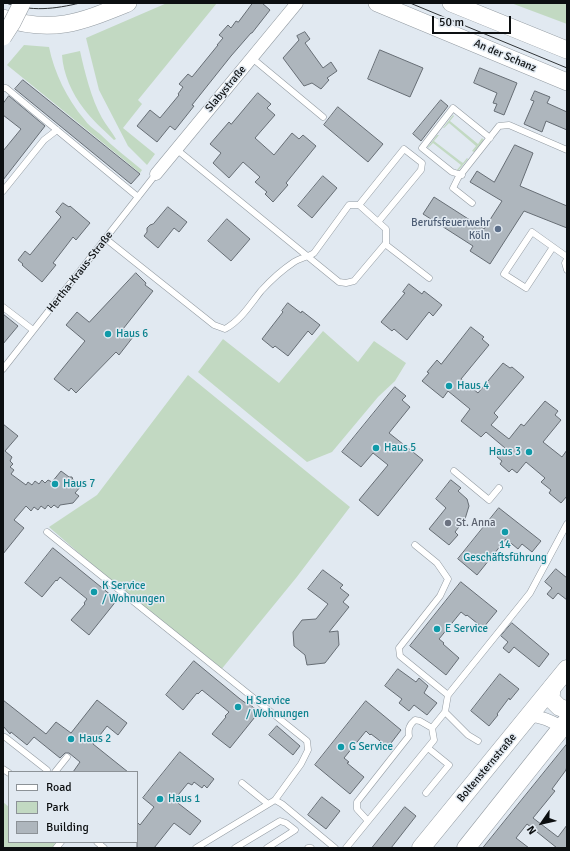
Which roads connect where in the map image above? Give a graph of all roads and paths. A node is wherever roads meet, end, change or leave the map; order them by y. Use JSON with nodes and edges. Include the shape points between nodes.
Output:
{"nodes":[{"id":1,"x":22,"y":3,"type":"edge"},
{"id":2,"x":128,"y":3,"type":"edge"},
{"id":3,"x":297,"y":3,"type":"edge"},
{"id":4,"x":377,"y":3,"type":"edge"},
{"id":5,"x":451,"y":3,"type":"edge"},
{"id":6,"x":3,"y":18,"type":"edge"},
{"id":7,"x":3,"y":36,"type":"edge"},
{"id":8,"x":567,"y":50,"type":"edge"},
{"id":9,"x":252,"y":58,"type":"junction"},
{"id":10,"x":567,"y":82,"type":"edge"},
{"id":11,"x":3,"y":88,"type":"edge"},
{"id":12,"x":323,"y":117,"type":"dead end"},
{"id":13,"x":56,"y":130,"type":"junction"},
{"id":14,"x":490,"y":138,"type":"junction"},
{"id":15,"x":176,"y":149,"type":"junction"},
{"id":16,"x":567,"y":150,"type":"edge"},
{"id":17,"x":156,"y":174,"type":"joint"},
{"id":18,"x":462,"y":175,"type":"junction"},
{"id":19,"x":3,"y":191,"type":"edge"},
{"id":20,"x":138,"y":197,"type":"junction"},
{"id":21,"x":472,"y":203,"type":"dead end"},
{"id":22,"x":359,"y":205,"type":"junction"},
{"id":23,"x":378,"y":222,"type":"junction"},
{"id":24,"x":106,"y":239,"type":"junction"},
{"id":25,"x":385,"y":244,"type":"junction"},
{"id":26,"x":553,"y":247,"type":"junction"},
{"id":27,"x":309,"y":256,"type":"junction"},
{"id":28,"x":567,"y":258,"type":"edge"},
{"id":29,"x":567,"y":270,"type":"edge"},
{"id":30,"x":429,"y":278,"type":"dead end"},
{"id":31,"x":3,"y":307,"type":"edge"},
{"id":32,"x":33,"y":330,"type":"junction"},
{"id":33,"x":3,"y":369,"type":"edge"},
{"id":34,"x":454,"y":471,"type":"dead end"},
{"id":35,"x":499,"y":488,"type":"dead end"},
{"id":36,"x":567,"y":524,"type":"edge"},
{"id":37,"x":47,"y":532,"type":"dead end"},
{"id":38,"x":415,"y":545,"type":"dead end"},
{"id":39,"x":567,"y":670,"type":"edge"},
{"id":40,"x":552,"y":687,"type":"junction"},
{"id":41,"x":448,"y":695,"type":"junction"},
{"id":42,"x":567,"y":710,"type":"edge"},
{"id":43,"x":445,"y":712,"type":"junction"},
{"id":44,"x":530,"y":716,"type":"junction"},
{"id":45,"x":565,"y":726,"type":"edge"},
{"id":46,"x":432,"y":728,"type":"junction"},
{"id":47,"x":3,"y":737,"type":"edge"},
{"id":48,"x":478,"y":741,"type":"dead end"},
{"id":49,"x":428,"y":748,"type":"junction"},
{"id":50,"x":67,"y":757,"type":"dead end"},
{"id":51,"x":46,"y":771,"type":"edge"},
{"id":52,"x":56,"y":771,"type":"edge"},
{"id":53,"x":242,"y":783,"type":"dead end"},
{"id":54,"x":426,"y":793,"type":"dead end"},
{"id":55,"x":275,"y":800,"type":"junction"},
{"id":56,"x":268,"y":804,"type":"junction"},
{"id":57,"x":368,"y":822,"type":"junction"},
{"id":58,"x":196,"y":848,"type":"edge"},
{"id":59,"x":235,"y":848,"type":"edge"},
{"id":60,"x":268,"y":848,"type":"edge"},
{"id":61,"x":335,"y":848,"type":"edge"},
{"id":62,"x":346,"y":848,"type":"edge"},
{"id":63,"x":421,"y":848,"type":"edge"},
{"id":64,"x":466,"y":848,"type":"edge"}],
"edges":[{"from":1,"to":7,"type":"main road","bridge":true},
{"from":2,"to":6,"type":"main road","via":[[77,22],[50,26],[19,23]]},
{"from":3,"to":9,"type":"street","name":"Slabystraße"},
{"from":4,"to":10,"type":"main road","name":"An der Schanz"},
{"from":5,"to":8,"type":"main road"},
{"from":9,"to":12,"type":"lane"},
{"from":9,"to":15,"type":"street","name":"Slabystraße"},
{"from":11,"to":13,"type":"lane"},
{"from":13,"to":19,"type":"lane","via":[[44,140]]},
{"from":13,"to":20,"type":"lane"},
{"from":14,"to":16,"type":"lane","via":[[499,126],[508,125]]},
{"from":14,"to":18,"type":"lane"},
{"from":14,"to":18,"type":"lane","via":[[453,108],[422,148],[452,172]]},
{"from":15,"to":17,"type":"street","name":"Slabystraße"},
{"from":15,"to":27,"type":"lane"},
{"from":17,"to":20,"type":"lane","name":"Hertha-Kraus-Straße"},
{"from":18,"to":21,"type":"lane","via":[[453,188]]},
{"from":20,"to":24,"type":"lane","name":"Hertha-Kraus-Straße"},
{"from":22,"to":23,"type":"lane"},
{"from":22,"to":23,"type":"lane","via":[[404,149],[422,163],[421,170]]},
{"from":22,"to":27,"type":"lane","via":[[349,205],[314,253]]},
{"from":23,"to":25,"type":"lane","via":[[386,229]]},
{"from":24,"to":27,"type":"lane","via":[[214,325],[225,329],[235,324],[281,271]]},
{"from":24,"to":32,"type":"lane","name":"Hertha-Kraus-Straße"},
{"from":25,"to":27,"type":"lane","via":[[354,281],[346,284],[339,282]]},
{"from":25,"to":30,"type":"lane"},
{"from":26,"to":26,"type":"lane","via":[[532,232],[504,274],[526,288]]},
{"from":26,"to":28,"type":"lane"},
{"from":28,"to":29,"type":"lane"},
{"from":31,"to":32,"type":"lane"},
{"from":32,"to":33,"type":"lane","name":"Hertha-Kraus-Straße"},
{"from":34,"to":35,"type":"lane","via":[[489,500]]},
{"from":36,"to":41,"type":"lane","via":[[530,593]]},
{"from":37,"to":55,"type":"lane","via":[[307,741],[308,750],[301,764]]},
{"from":38,"to":41,"type":"lane","via":[[437,563],[448,579],[440,596],[399,648],[400,656]]},
{"from":39,"to":40,"type":"main road","name":"Boltensternstraße"},
{"from":40,"to":42,"type":"main road","via":[[551,699],[559,707]]},
{"from":40,"to":44,"type":"main road","name":"Boltensternstraße"},
{"from":41,"to":43,"type":"lane"},
{"from":43,"to":46,"type":"lane"},
{"from":43,"to":48,"type":"lane","via":[[468,735]]},
{"from":44,"to":45,"type":"street","via":[[540,716]]},
{"from":44,"to":63,"type":"main road","name":"Boltensternstraße"},
{"from":45,"to":64,"type":"main road"},
{"from":46,"to":49,"type":"lane","via":[[434,740]]},
{"from":46,"to":57,"type":"lane","via":[[415,720],[408,728],[409,736],[357,802],[357,809]]},
{"from":47,"to":51,"type":"lane","via":[[18,746]]},
{"from":49,"to":54,"type":"lane","via":[[448,765]]},
{"from":49,"to":57,"type":"lane"},
{"from":50,"to":52,"type":"lane"},
{"from":53,"to":56,"type":"lane"},
{"from":55,"to":56,"type":"lane"},
{"from":55,"to":61,"type":"lane"},
{"from":56,"to":58,"type":"lane"},
{"from":57,"to":62,"type":"lane"},
{"from":59,"to":60,"type":"lane","via":[[280,821],[295,830]]}]}
